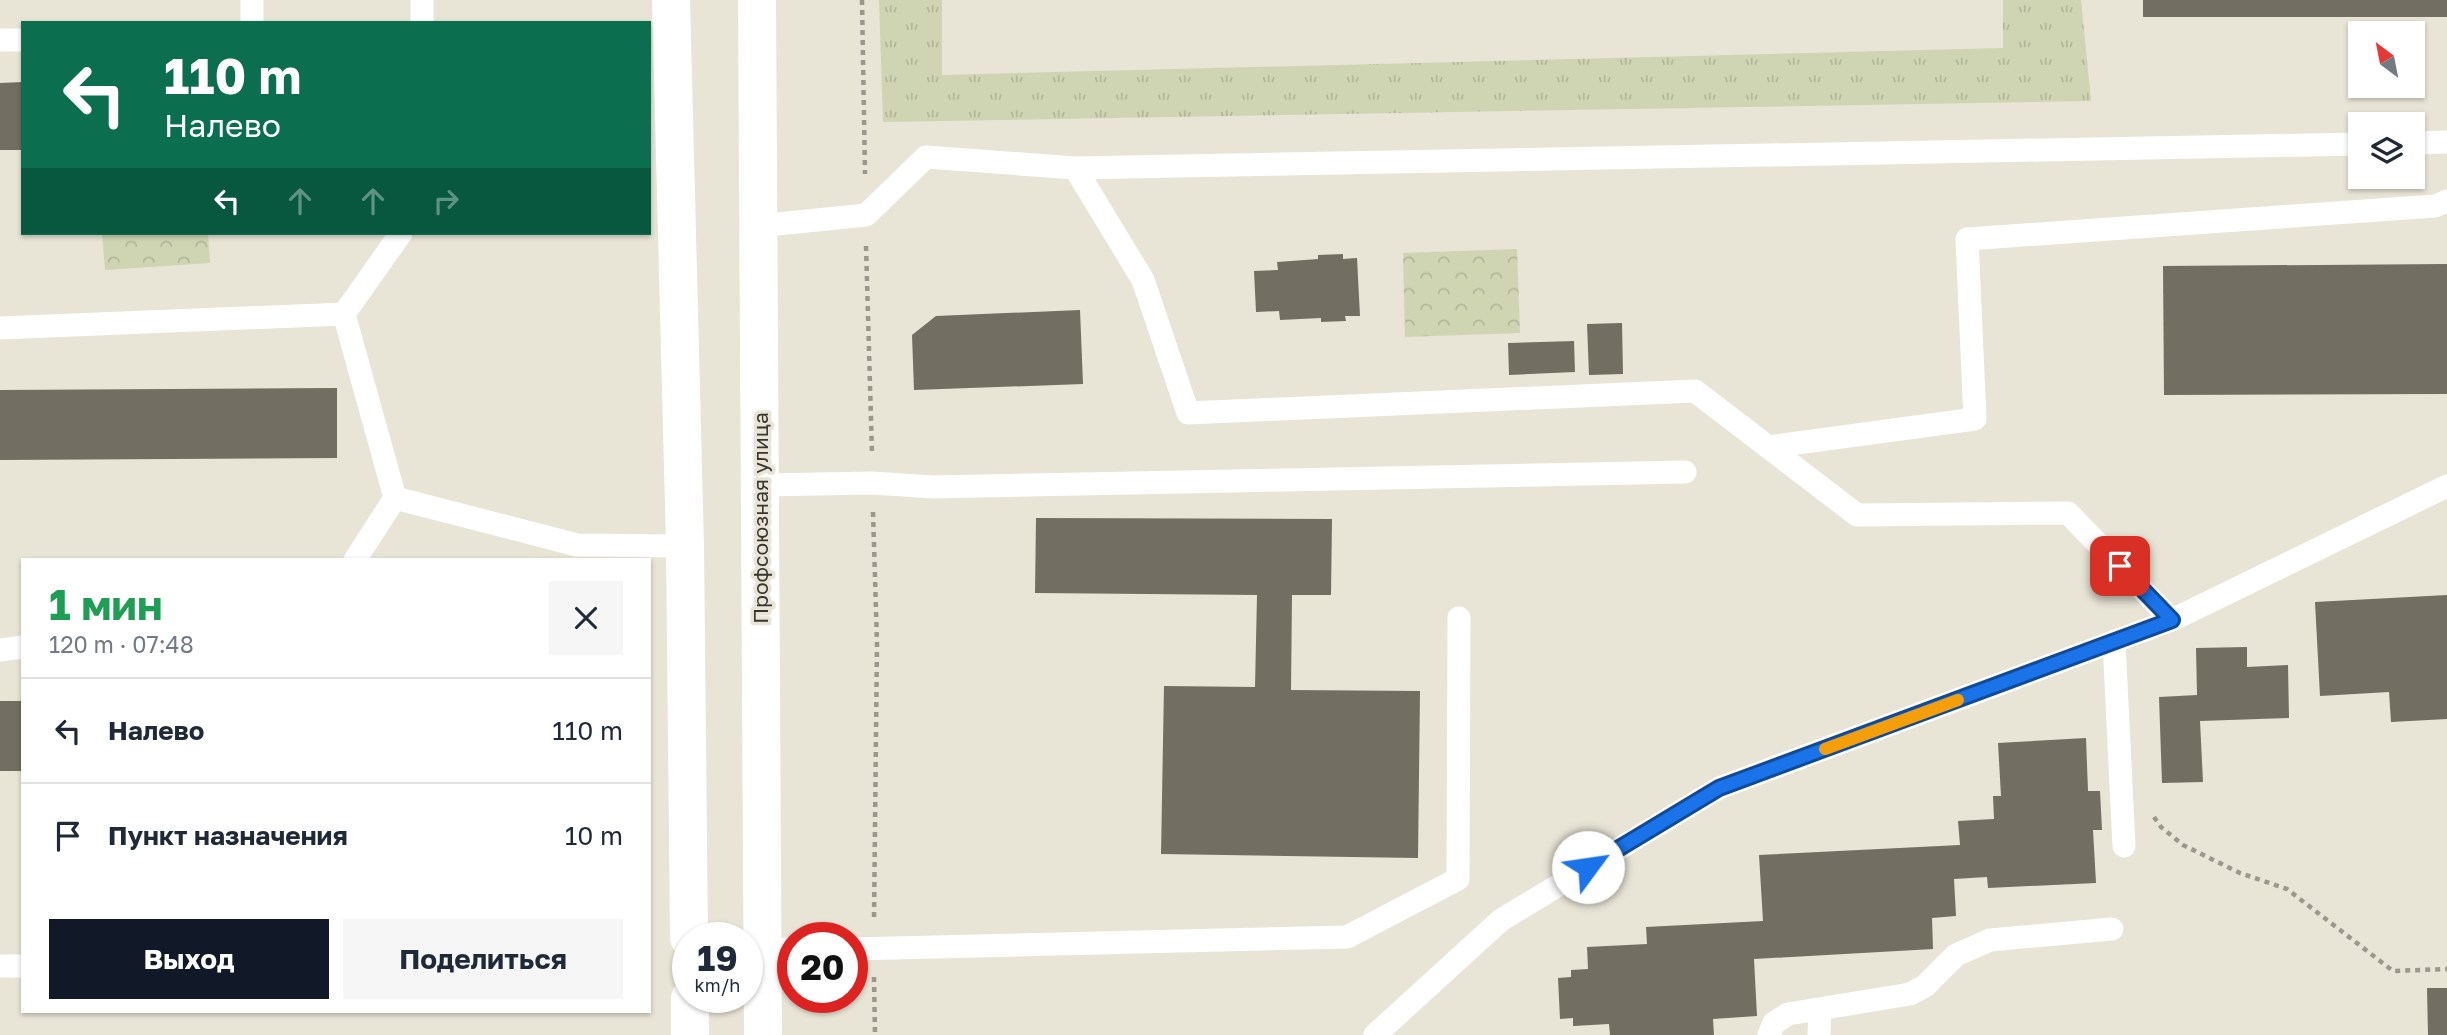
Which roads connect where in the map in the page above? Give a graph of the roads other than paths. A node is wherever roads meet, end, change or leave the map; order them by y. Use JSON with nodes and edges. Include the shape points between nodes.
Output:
{"nodes":[{"id":1,"x":252,"y":0,"type":"edge"},
{"id":2,"x":422,"y":0,"type":"edge"},
{"id":3,"x":671,"y":0,"type":"edge"},
{"id":4,"x":757,"y":0,"type":"edge"},
{"id":5,"x":252,"y":21,"type":"edge"},
{"id":6,"x":422,"y":21,"type":"edge"},
{"id":7,"x":0,"y":40,"type":"edge"},
{"id":8,"x":21,"y":40,"type":"edge"},
{"id":9,"x":2447,"y":142,"type":"edge"},
{"id":10,"x":2425,"y":143,"type":"edge"},
{"id":11,"x":2348,"y":144,"type":"edge"},
{"id":12,"x":1075,"y":168,"type":"junction"},
{"id":13,"x":2447,"y":201,"type":"edge"},
{"id":14,"x":758,"y":226,"type":"junction"},
{"id":15,"x":400,"y":235,"type":"edge"},
{"id":16,"x":344,"y":314,"type":"junction"},
{"id":17,"x":0,"y":328,"type":"edge"},
{"id":18,"x":1768,"y":447,"type":"junction"},
{"id":19,"x":1685,"y":472,"type":"dead end"},
{"id":20,"x":760,"y":485,"type":"junction"},
{"id":21,"x":2447,"y":486,"type":"edge"},
{"id":22,"x":395,"y":498,"type":"junction"},
{"id":23,"x":685,"y":547,"type":"junction"},
{"id":24,"x":356,"y":558,"type":"edge"},
{"id":25,"x":1459,"y":618,"type":"dead end"},
{"id":26,"x":2172,"y":620,"type":"junction"},
{"id":27,"x":2114,"y":642,"type":"junction"},
{"id":28,"x":21,"y":648,"type":"edge"},
{"id":29,"x":0,"y":650,"type":"edge"},
{"id":30,"x":2124,"y":846,"type":"dead end"},
{"id":31,"x":689,"y":922,"type":"edge"},
{"id":32,"x":777,"y":924,"type":"edge"},
{"id":33,"x":2112,"y":929,"type":"dead end"},
{"id":34,"x":868,"y":949,"type":"edge"},
{"id":35,"x":777,"y":956,"type":"edge"},
{"id":36,"x":0,"y":966,"type":"edge"},
{"id":37,"x":21,"y":966,"type":"edge"},
{"id":38,"x":1820,"y":1009,"type":"junction"},
{"id":39,"x":690,"y":1013,"type":"edge"},
{"id":40,"x":690,"y":1035,"type":"edge"},
{"id":41,"x":764,"y":1035,"type":"edge"},
{"id":42,"x":1375,"y":1035,"type":"edge"},
{"id":43,"x":1769,"y":1035,"type":"edge"},
{"id":44,"x":1819,"y":1035,"type":"edge"}],
"edges":[{"from":1,"to":5,"type":"lane"},
{"from":2,"to":6,"type":"lane"},
{"from":3,"to":23,"type":"main road"},
{"from":4,"to":14,"type":"main road","name":"Профсоюзная улица"},
{"from":7,"to":8,"type":"lane"},
{"from":9,"to":10,"type":"lane"},
{"from":11,"to":12,"type":"lane"},
{"from":12,"to":14,"type":"lane","via":[[926,157],[866,215]]},
{"from":12,"to":18,"type":"lane","via":[[1143,279],[1188,413],[1695,391]]},
{"from":13,"to":18,"type":"lane","via":[[2435,206],[1967,239],[1975,419]]},
{"from":14,"to":20,"type":"main road","name":"Профсоюзная улица"},
{"from":15,"to":16,"type":"lane"},
{"from":16,"to":17,"type":"lane"},
{"from":16,"to":22,"type":"lane"},
{"from":18,"to":26,"type":"lane","via":[[1857,515],[2068,513]]},
{"from":19,"to":20,"type":"lane","via":[[933,487]]},
{"from":20,"to":32,"type":"main road","name":"Профсоюзная улица"},
{"from":21,"to":26,"type":"lane"},
{"from":22,"to":23,"type":"lane","via":[[577,545]]},
{"from":22,"to":24,"type":"lane"},
{"from":23,"to":31,"type":"main road"},
{"from":25,"to":34,"type":"lane","via":[[1458,879],[1347,937]]},
{"from":26,"to":27,"type":"lane"},
{"from":27,"to":30,"type":"lane"},
{"from":27,"to":42,"type":"lane","via":[[1719,788],[1501,920]]},
{"from":28,"to":29,"type":"lane"},
{"from":33,"to":38,"type":"lane","via":[[1990,940],[1956,955],[1925,986],[1910,994]]},
{"from":35,"to":41,"type":"main road","name":"Профсоюзная улица"},
{"from":36,"to":37,"type":"lane"},
{"from":38,"to":43,"type":"lane","via":[[1788,1014],[1774,1023]]},
{"from":38,"to":44,"type":"lane"},
{"from":39,"to":40,"type":"main road"}]}
